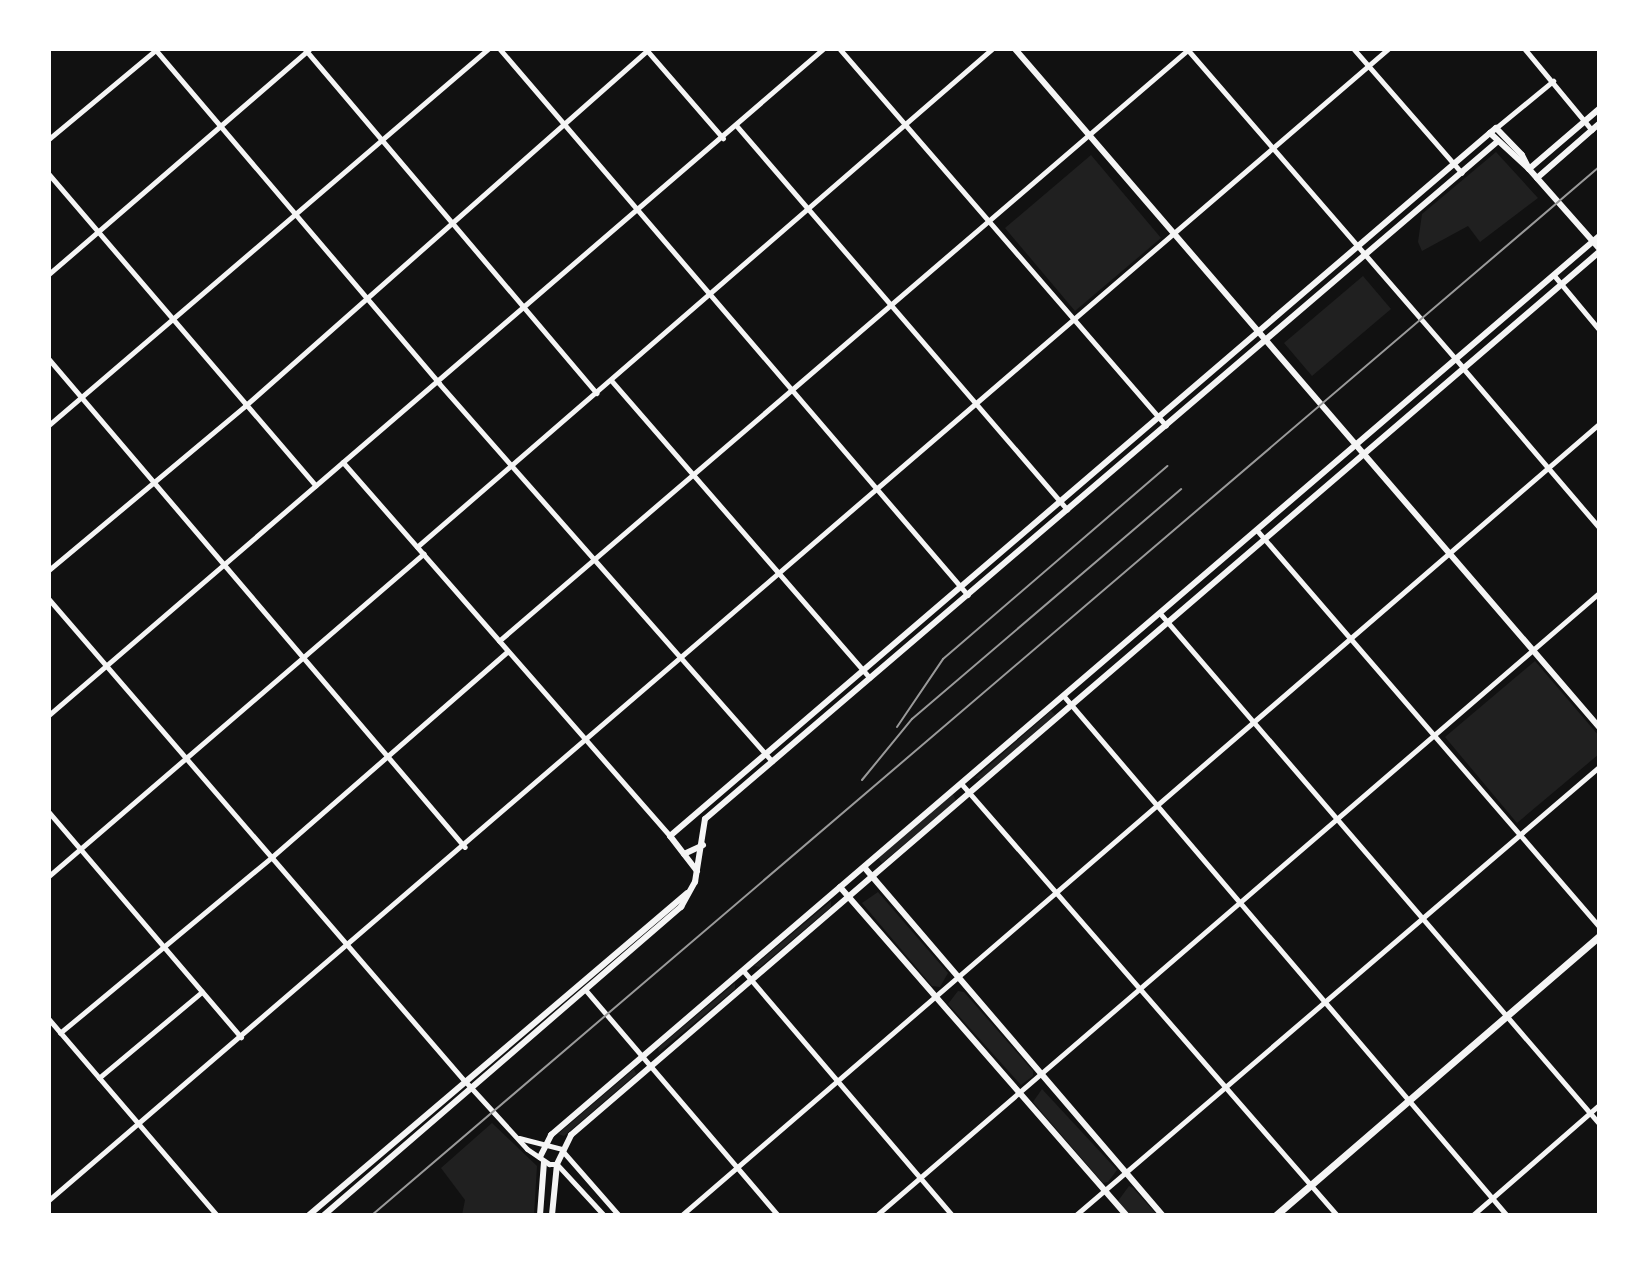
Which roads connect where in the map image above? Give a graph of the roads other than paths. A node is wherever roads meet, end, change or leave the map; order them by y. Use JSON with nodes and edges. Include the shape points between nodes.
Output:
{"nodes":[{"id":1,"x":156,"y":49,"type":"edge"},
{"id":2,"x":488,"y":49,"type":"edge"},
{"id":3,"x":500,"y":49,"type":"edge"},
{"id":4,"x":823,"y":49,"type":"edge"},
{"id":5,"x":840,"y":49,"type":"edge"},
{"id":6,"x":992,"y":49,"type":"edge"},
{"id":7,"x":1015,"y":49,"type":"edge"},
{"id":8,"x":1188,"y":49,"type":"edge"},
{"id":9,"x":1354,"y":49,"type":"edge"},
{"id":10,"x":1388,"y":49,"type":"edge"},
{"id":11,"x":1525,"y":49,"type":"edge"},
{"id":12,"x":307,"y":50,"type":"edge"},
{"id":13,"x":647,"y":50,"type":"edge"},
{"id":14,"x":1368,"y":66,"type":"junction"},
{"id":15,"x":1553,"y":81,"type":"junction"},
{"id":16,"x":1599,"y":108,"type":"edge"},
{"id":17,"x":1586,"y":120,"type":"junction"},
{"id":18,"x":907,"y":124,"type":"junction"},
{"id":19,"x":1599,"y":124,"type":"edge"},
{"id":20,"x":564,"y":125,"type":"junction"},
{"id":21,"x":737,"y":126,"type":"junction"},
{"id":22,"x":220,"y":128,"type":"junction"},
{"id":23,"x":1493,"y":130,"type":"junction"},
{"id":24,"x":1592,"y":130,"type":"junction"},
{"id":25,"x":1089,"y":135,"type":"junction"},
{"id":26,"x":723,"y":138,"type":"junction"},
{"id":27,"x":49,"y":139,"type":"edge"},
{"id":28,"x":381,"y":140,"type":"junction"},
{"id":29,"x":1498,"y":141,"type":"junction"},
{"id":30,"x":1273,"y":148,"type":"junction"},
{"id":31,"x":1454,"y":164,"type":"junction"},
{"id":32,"x":1529,"y":169,"type":"junction"},
{"id":33,"x":1463,"y":173,"type":"junction"},
{"id":34,"x":49,"y":174,"type":"edge"},
{"id":35,"x":1537,"y":178,"type":"junction"},
{"id":36,"x":809,"y":209,"type":"junction"},
{"id":37,"x":638,"y":211,"type":"junction"},
{"id":38,"x":293,"y":215,"type":"junction"},
{"id":39,"x":990,"y":220,"type":"junction"},
{"id":40,"x":451,"y":224,"type":"junction"},
{"id":41,"x":97,"y":232,"type":"junction"},
{"id":42,"x":1174,"y":234,"type":"junction"},
{"id":43,"x":1596,"y":239,"type":"edge"},
{"id":44,"x":1358,"y":246,"type":"junction"},
{"id":45,"x":1599,"y":250,"type":"edge"},
{"id":46,"x":1366,"y":256,"type":"junction"},
{"id":47,"x":49,"y":274,"type":"edge"},
{"id":48,"x":1554,"y":275,"type":"junction"},
{"id":49,"x":1563,"y":285,"type":"junction"},
{"id":50,"x":710,"y":295,"type":"junction"},
{"id":51,"x":365,"y":298,"type":"junction"},
{"id":52,"x":891,"y":305,"type":"junction"},
{"id":53,"x":525,"y":310,"type":"junction"},
{"id":54,"x":1075,"y":319,"type":"junction"},
{"id":55,"x":171,"y":320,"type":"junction"},
{"id":56,"x":1599,"y":329,"type":"edge"},
{"id":57,"x":1258,"y":332,"type":"junction"},
{"id":58,"x":1266,"y":341,"type":"junction"},
{"id":59,"x":49,"y":359,"type":"edge"},
{"id":60,"x":1455,"y":360,"type":"junction"},
{"id":61,"x":1464,"y":369,"type":"junction"},
{"id":62,"x":612,"y":381,"type":"junction"},
{"id":63,"x":439,"y":383,"type":"junction"},
{"id":64,"x":792,"y":390,"type":"junction"},
{"id":65,"x":597,"y":393,"type":"junction"},
{"id":66,"x":81,"y":397,"type":"junction"},
{"id":67,"x":977,"y":404,"type":"junction"},
{"id":68,"x":245,"y":406,"type":"junction"},
{"id":69,"x":1159,"y":417,"type":"junction"},
{"id":70,"x":1599,"y":424,"type":"edge"},
{"id":71,"x":49,"y":425,"type":"edge"},
{"id":72,"x":1167,"y":425,"type":"junction"},
{"id":73,"x":1356,"y":445,"type":"junction"},
{"id":74,"x":1363,"y":454,"type":"junction"},
{"id":75,"x":343,"y":462,"type":"junction"},
{"id":76,"x":513,"y":467,"type":"junction"},
{"id":77,"x":1548,"y":467,"type":"junction"},
{"id":78,"x":693,"y":474,"type":"junction"},
{"id":79,"x":152,"y":482,"type":"junction"},
{"id":80,"x":316,"y":485,"type":"junction"},
{"id":81,"x":878,"y":490,"type":"junction"},
{"id":82,"x":1061,"y":501,"type":"junction"},
{"id":83,"x":1068,"y":510,"type":"junction"},
{"id":84,"x":1599,"y":527,"type":"edge"},
{"id":85,"x":1257,"y":530,"type":"junction"},
{"id":86,"x":1265,"y":540,"type":"junction"},
{"id":87,"x":417,"y":547,"type":"junction"},
{"id":88,"x":1449,"y":553,"type":"junction"},
{"id":89,"x":424,"y":554,"type":"junction"},
{"id":90,"x":595,"y":559,"type":"junction"},
{"id":91,"x":224,"y":566,"type":"junction"},
{"id":92,"x":49,"y":570,"type":"edge"},
{"id":93,"x":780,"y":574,"type":"junction"},
{"id":94,"x":961,"y":587,"type":"junction"},
{"id":95,"x":1599,"y":593,"type":"edge"},
{"id":96,"x":968,"y":595,"type":"junction"},
{"id":97,"x":49,"y":599,"type":"edge"},
{"id":98,"x":1160,"y":613,"type":"junction"},
{"id":99,"x":1168,"y":622,"type":"junction"},
{"id":100,"x":1350,"y":637,"type":"junction"},
{"id":101,"x":499,"y":641,"type":"junction"},
{"id":102,"x":1533,"y":651,"type":"junction"},
{"id":103,"x":507,"y":652,"type":"junction"},
{"id":104,"x":304,"y":654,"type":"junction"},
{"id":105,"x":682,"y":659,"type":"junction"},
{"id":106,"x":107,"y":668,"type":"junction"},
{"id":107,"x":864,"y":671,"type":"junction"},
{"id":108,"x":870,"y":678,"type":"junction"},
{"id":109,"x":1064,"y":696,"type":"junction"},
{"id":110,"x":1071,"y":705,"type":"junction"},
{"id":111,"x":49,"y":715,"type":"edge"},
{"id":112,"x":1252,"y":722,"type":"junction"},
{"id":113,"x":1599,"y":727,"type":"edge"},
{"id":114,"x":1433,"y":735,"type":"junction"},
{"id":115,"x":587,"y":741,"type":"junction"},
{"id":116,"x":766,"y":755,"type":"junction"},
{"id":117,"x":188,"y":757,"type":"junction"},
{"id":118,"x":389,"y":757,"type":"junction"},
{"id":119,"x":772,"y":761,"type":"junction"},
{"id":120,"x":1599,"y":767,"type":"edge"},
{"id":121,"x":961,"y":783,"type":"junction"},
{"id":122,"x":970,"y":793,"type":"junction"},
{"id":123,"x":1155,"y":806,"type":"junction"},
{"id":124,"x":49,"y":812,"type":"edge"},
{"id":125,"x":691,"y":818,"type":"junction"},
{"id":126,"x":1337,"y":819,"type":"junction"},
{"id":127,"x":704,"y":823,"type":"junction"},
{"id":128,"x":1520,"y":834,"type":"junction"},
{"id":129,"x":670,"y":836,"type":"junction"},
{"id":130,"x":704,"y":845,"type":"junction"},
{"id":131,"x":465,"y":847,"type":"junction"},
{"id":132,"x":81,"y":849,"type":"junction"},
{"id":133,"x":684,"y":854,"type":"junction"},
{"id":134,"x":272,"y":857,"type":"junction"},
{"id":135,"x":864,"y":867,"type":"junction"},
{"id":136,"x":697,"y":871,"type":"junction"},
{"id":137,"x":49,"y":876,"type":"edge"},
{"id":138,"x":873,"y":877,"type":"junction"},
{"id":139,"x":840,"y":887,"type":"junction"},
{"id":140,"x":1057,"y":891,"type":"junction"},
{"id":141,"x":849,"y":897,"type":"junction"},
{"id":142,"x":1239,"y":904,"type":"junction"},
{"id":143,"x":1421,"y":917,"type":"junction"},
{"id":144,"x":1599,"y":926,"type":"edge"},
{"id":145,"x":1599,"y":936,"type":"edge"},
{"id":146,"x":163,"y":946,"type":"junction"},
{"id":147,"x":349,"y":946,"type":"junction"},
{"id":148,"x":743,"y":970,"type":"junction"},
{"id":149,"x":957,"y":978,"type":"junction"},
{"id":150,"x":751,"y":979,"type":"junction"},
{"id":151,"x":582,"y":986,"type":"junction"},
{"id":152,"x":1141,"y":988,"type":"junction"},
{"id":153,"x":202,"y":992,"type":"junction"},
{"id":154,"x":936,"y":995,"type":"junction"},
{"id":155,"x":1324,"y":1003,"type":"junction"},
{"id":156,"x":1507,"y":1016,"type":"junction"},
{"id":157,"x":49,"y":1019,"type":"edge"},
{"id":158,"x":60,"y":1033,"type":"junction"},
{"id":159,"x":241,"y":1037,"type":"junction"},
{"id":160,"x":643,"y":1055,"type":"junction"},
{"id":161,"x":651,"y":1065,"type":"junction"},
{"id":162,"x":1041,"y":1074,"type":"junction"},
{"id":163,"x":99,"y":1078,"type":"junction"},
{"id":164,"x":464,"y":1080,"type":"junction"},
{"id":165,"x":838,"y":1081,"type":"junction"},
{"id":166,"x":1225,"y":1086,"type":"junction"},
{"id":167,"x":471,"y":1088,"type":"junction"},
{"id":168,"x":1019,"y":1093,"type":"junction"},
{"id":169,"x":1408,"y":1099,"type":"junction"},
{"id":170,"x":1599,"y":1105,"type":"edge"},
{"id":171,"x":1590,"y":1113,"type":"junction"},
{"id":172,"x":138,"y":1123,"type":"junction"},
{"id":173,"x":1599,"y":1124,"type":"edge"},
{"id":174,"x":517,"y":1136,"type":"junction"},
{"id":175,"x":544,"y":1143,"type":"junction"},
{"id":176,"x":562,"y":1149,"type":"junction"},
{"id":177,"x":542,"y":1159,"type":"junction"},
{"id":178,"x":557,"y":1164,"type":"junction"},
{"id":179,"x":737,"y":1168,"type":"junction"},
{"id":180,"x":1126,"y":1172,"type":"junction"},
{"id":181,"x":920,"y":1178,"type":"junction"},
{"id":182,"x":1311,"y":1185,"type":"junction"},
{"id":183,"x":1105,"y":1190,"type":"junction"},
{"id":184,"x":1493,"y":1198,"type":"junction"},
{"id":185,"x":49,"y":1200,"type":"edge"},
{"id":186,"x":217,"y":1215,"type":"edge"},
{"id":187,"x":309,"y":1215,"type":"edge"},
{"id":188,"x":324,"y":1215,"type":"edge"},
{"id":189,"x":540,"y":1215,"type":"edge"},
{"id":190,"x":552,"y":1215,"type":"edge"},
{"id":191,"x":604,"y":1215,"type":"edge"},
{"id":192,"x":619,"y":1215,"type":"edge"},
{"id":193,"x":682,"y":1215,"type":"edge"},
{"id":194,"x":778,"y":1215,"type":"edge"},
{"id":195,"x":877,"y":1215,"type":"edge"},
{"id":196,"x":952,"y":1215,"type":"edge"},
{"id":197,"x":1076,"y":1215,"type":"edge"},
{"id":198,"x":1126,"y":1215,"type":"edge"},
{"id":199,"x":1162,"y":1215,"type":"edge"},
{"id":200,"x":1276,"y":1215,"type":"edge"},
{"id":201,"x":1337,"y":1215,"type":"edge"},
{"id":202,"x":1473,"y":1215,"type":"edge"},
{"id":203,"x":1507,"y":1215,"type":"edge"}],
"edges":[{"from":1,"to":22,"type":"street"},
{"from":1,"to":27,"type":"street"},
{"from":2,"to":28,"type":"street"},
{"from":3,"to":20,"type":"street"},
{"from":4,"to":21,"type":"street"},
{"from":5,"to":18,"type":"street"},
{"from":6,"to":18,"type":"street"},
{"from":7,"to":25,"type":"main road"},
{"from":8,"to":25,"type":"street"},
{"from":8,"to":30,"type":"street"},
{"from":9,"to":14,"type":"street"},
{"from":10,"to":14,"type":"street"},
{"from":11,"to":15,"type":"street"},
{"from":12,"to":22,"type":"street"},
{"from":12,"to":28,"type":"street"},
{"from":13,"to":20,"type":"street"},
{"from":13,"to":26,"type":"street"},
{"from":14,"to":30,"type":"street"},
{"from":14,"to":31,"type":"street"},
{"from":15,"to":17,"type":"street"},
{"from":15,"to":23,"type":"street"},
{"from":16,"to":17,"type":"main road"},
{"from":17,"to":24,"type":"street"},
{"from":17,"to":32,"type":"main road"},
{"from":18,"to":36,"type":"street"},
{"from":18,"to":39,"type":"street"},
{"from":19,"to":24,"type":"main road"},
{"from":20,"to":37,"type":"street"},
{"from":20,"to":40,"type":"street"},
{"from":21,"to":26,"type":"street"},
{"from":21,"to":36,"type":"street"},
{"from":22,"to":38,"type":"street"},
{"from":22,"to":41,"type":"street"},
{"from":23,"to":29,"type":"main road"},
{"from":23,"to":31,"type":"main road"},
{"from":23,"to":32,"type":"main road","via":[[1522,155]]},
{"from":24,"to":35,"type":"main road"},
{"from":25,"to":39,"type":"street"},
{"from":25,"to":42,"type":"main road"},
{"from":26,"to":37,"type":"street"},
{"from":28,"to":38,"type":"street"},
{"from":28,"to":40,"type":"street"},
{"from":29,"to":32,"type":"main road"},
{"from":29,"to":33,"type":"main road"},
{"from":30,"to":42,"type":"street"},
{"from":30,"to":44,"type":"street"},
{"from":31,"to":33,"type":"street"},
{"from":31,"to":44,"type":"main road"},
{"from":32,"to":35,"type":"main road"},
{"from":33,"to":46,"type":"main road"},
{"from":34,"to":41,"type":"street"},
{"from":35,"to":43,"type":"main road"},
{"from":36,"to":50,"type":"street"},
{"from":36,"to":52,"type":"street"},
{"from":37,"to":50,"type":"street"},
{"from":37,"to":53,"type":"street"},
{"from":38,"to":51,"type":"street"},
{"from":38,"to":55,"type":"street"},
{"from":39,"to":52,"type":"street"},
{"from":39,"to":54,"type":"street"},
{"from":40,"to":51,"type":"street"},
{"from":40,"to":53,"type":"street"},
{"from":41,"to":47,"type":"street"},
{"from":41,"to":55,"type":"street"},
{"from":42,"to":54,"type":"street"},
{"from":42,"to":57,"type":"main road"},
{"from":43,"to":45,"type":"main road"},
{"from":43,"to":48,"type":"main road"},
{"from":44,"to":46,"type":"street"},
{"from":44,"to":57,"type":"main road"},
{"from":45,"to":49,"type":"main road"},
{"from":46,"to":58,"type":"main road"},
{"from":46,"to":60,"type":"street"},
{"from":48,"to":49,"type":"street"},
{"from":48,"to":60,"type":"main road"},
{"from":49,"to":56,"type":"street"},
{"from":49,"to":61,"type":"main road"},
{"from":50,"to":62,"type":"street"},
{"from":50,"to":64,"type":"street"},
{"from":51,"to":63,"type":"street"},
{"from":51,"to":68,"type":"street"},
{"from":52,"to":64,"type":"street"},
{"from":52,"to":67,"type":"street"},
{"from":53,"to":63,"type":"street"},
{"from":53,"to":65,"type":"street"},
{"from":54,"to":67,"type":"street"},
{"from":54,"to":69,"type":"street"},
{"from":55,"to":66,"type":"street"},
{"from":55,"to":68,"type":"street"},
{"from":57,"to":58,"type":"main road"},
{"from":57,"to":69,"type":"main road"},
{"from":58,"to":72,"type":"main road"},
{"from":58,"to":73,"type":"main road"},
{"from":59,"to":66,"type":"street"},
{"from":60,"to":61,"type":"street"},
{"from":60,"to":73,"type":"main road"},
{"from":61,"to":74,"type":"main road"},
{"from":61,"to":77,"type":"street"},
{"from":62,"to":65,"type":"street"},
{"from":62,"to":78,"type":"street"},
{"from":63,"to":75,"type":"street"},
{"from":63,"to":76,"type":"street"},
{"from":64,"to":78,"type":"street"},
{"from":64,"to":81,"type":"street"},
{"from":65,"to":76,"type":"street"},
{"from":66,"to":71,"type":"street"},
{"from":66,"to":79,"type":"street"},
{"from":67,"to":81,"type":"street"},
{"from":67,"to":82,"type":"street"},
{"from":68,"to":79,"type":"street"},
{"from":68,"to":80,"type":"street"},
{"from":69,"to":72,"type":"street"},
{"from":69,"to":82,"type":"main road"},
{"from":70,"to":77,"type":"street"},
{"from":72,"to":83,"type":"main road"},
{"from":73,"to":74,"type":"main road"},
{"from":73,"to":85,"type":"main road"},
{"from":74,"to":86,"type":"main road"},
{"from":74,"to":88,"type":"main road"},
{"from":75,"to":80,"type":"street"},
{"from":75,"to":87,"type":"street"},
{"from":76,"to":87,"type":"street"},
{"from":76,"to":90,"type":"street"},
{"from":77,"to":84,"type":"street"},
{"from":77,"to":88,"type":"street"},
{"from":78,"to":90,"type":"street"},
{"from":78,"to":93,"type":"street"},
{"from":79,"to":91,"type":"street"},
{"from":79,"to":92,"type":"street"},
{"from":80,"to":91,"type":"street"},
{"from":81,"to":93,"type":"street"},
{"from":81,"to":94,"type":"street"},
{"from":82,"to":83,"type":"street"},
{"from":82,"to":94,"type":"main road"},
{"from":83,"to":96,"type":"main road"},
{"from":85,"to":86,"type":"street"},
{"from":85,"to":98,"type":"main road"},
{"from":86,"to":99,"type":"main road"},
{"from":86,"to":100,"type":"street"},
{"from":87,"to":89,"type":"street"},
{"from":88,"to":100,"type":"street"},
{"from":88,"to":102,"type":"main road"},
{"from":89,"to":101,"type":"street"},
{"from":89,"to":104,"type":"street"},
{"from":90,"to":101,"type":"street"},
{"from":90,"to":105,"type":"street"},
{"from":91,"to":104,"type":"street"},
{"from":91,"to":106,"type":"street"},
{"from":93,"to":105,"type":"street"},
{"from":93,"to":107,"type":"street"},
{"from":94,"to":96,"type":"street"},
{"from":94,"to":107,"type":"main road"},
{"from":95,"to":102,"type":"street"},
{"from":96,"to":108,"type":"main road"},
{"from":97,"to":106,"type":"street"},
{"from":98,"to":99,"type":"street"},
{"from":98,"to":109,"type":"main road"},
{"from":99,"to":110,"type":"main road"},
{"from":99,"to":112,"type":"street"},
{"from":100,"to":112,"type":"street"},
{"from":100,"to":114,"type":"street"},
{"from":101,"to":103,"type":"street"},
{"from":102,"to":113,"type":"main road"},
{"from":102,"to":114,"type":"street"},
{"from":103,"to":115,"type":"street"},
{"from":103,"to":118,"type":"street"},
{"from":104,"to":117,"type":"street"},
{"from":104,"to":118,"type":"street"},
{"from":105,"to":115,"type":"street"},
{"from":105,"to":116,"type":"street"},
{"from":106,"to":111,"type":"street"},
{"from":106,"to":117,"type":"street"},
{"from":107,"to":108,"type":"street"},
{"from":107,"to":116,"type":"main road"},
{"from":108,"to":119,"type":"main road"},
{"from":109,"to":110,"type":"street"},
{"from":109,"to":121,"type":"main road"},
{"from":110,"to":122,"type":"main road"},
{"from":110,"to":123,"type":"street"},
{"from":112,"to":123,"type":"street"},
{"from":112,"to":126,"type":"street"},
{"from":114,"to":126,"type":"street"},
{"from":114,"to":128,"type":"street"},
{"from":115,"to":129,"type":"street"},
{"from":115,"to":131,"type":"street"},
{"from":116,"to":119,"type":"street"},
{"from":116,"to":125,"type":"main road"},
{"from":117,"to":132,"type":"street"},
{"from":117,"to":134,"type":"street"},
{"from":118,"to":131,"type":"street"},
{"from":118,"to":134,"type":"street"},
{"from":119,"to":127,"type":"main road"},
{"from":120,"to":128,"type":"street"},
{"from":121,"to":122,"type":"street"},
{"from":121,"to":135,"type":"main road"},
{"from":122,"to":138,"type":"main road"},
{"from":122,"to":140,"type":"street"},
{"from":123,"to":140,"type":"street"},
{"from":123,"to":142,"type":"street"},
{"from":124,"to":132,"type":"street"},
{"from":125,"to":127,"type":"main road"},
{"from":125,"to":129,"type":"main road"},
{"from":126,"to":142,"type":"street"},
{"from":126,"to":143,"type":"street"},
{"from":127,"to":130,"type":"main road"},
{"from":128,"to":143,"type":"street"},
{"from":128,"to":144,"type":"street"},
{"from":129,"to":133,"type":"main road"},
{"from":130,"to":133,"type":"main road"},
{"from":130,"to":136,"type":"main road"},
{"from":131,"to":147,"type":"street"},
{"from":132,"to":137,"type":"street"},
{"from":132,"to":146,"type":"street"},
{"from":133,"to":136,"type":"main road"},
{"from":134,"to":146,"type":"street"},
{"from":134,"to":147,"type":"street"},
{"from":135,"to":138,"type":"main road"},
{"from":135,"to":139,"type":"main road"},
{"from":136,"to":151,"type":"main road","via":[[681,907]]},
{"from":138,"to":141,"type":"main road"},
{"from":138,"to":149,"type":"main road"},
{"from":139,"to":141,"type":"main road"},
{"from":139,"to":148,"type":"main road"},
{"from":140,"to":149,"type":"street"},
{"from":140,"to":152,"type":"street"},
{"from":141,"to":150,"type":"main road"},
{"from":141,"to":154,"type":"main road"},
{"from":142,"to":152,"type":"street"},
{"from":142,"to":155,"type":"street"},
{"from":143,"to":155,"type":"street"},
{"from":143,"to":156,"type":"street"},
{"from":145,"to":156,"type":"main road"},
{"from":146,"to":153,"type":"street"},
{"from":146,"to":158,"type":"street"},
{"from":147,"to":159,"type":"street"},
{"from":147,"to":164,"type":"street"},
{"from":148,"to":150,"type":"street"},
{"from":148,"to":160,"type":"main road"},
{"from":149,"to":154,"type":"street"},
{"from":149,"to":162,"type":"main road"},
{"from":150,"to":161,"type":"main road"},
{"from":150,"to":165,"type":"street"},
{"from":151,"to":160,"type":"street"},
{"from":151,"to":164,"type":"main road"},
{"from":151,"to":167,"type":"main road"},
{"from":152,"to":162,"type":"street"},
{"from":152,"to":166,"type":"street"},
{"from":153,"to":159,"type":"street"},
{"from":153,"to":163,"type":"street"},
{"from":154,"to":165,"type":"street"},
{"from":154,"to":168,"type":"main road"},
{"from":155,"to":166,"type":"street"},
{"from":155,"to":169,"type":"street"},
{"from":156,"to":169,"type":"main road"},
{"from":156,"to":171,"type":"street"},
{"from":157,"to":158,"type":"street"},
{"from":158,"to":163,"type":"street"},
{"from":159,"to":172,"type":"street"},
{"from":160,"to":161,"type":"street"},
{"from":160,"to":175,"type":"main road"},
{"from":161,"to":176,"type":"main road","via":[[571,1135]]},
{"from":161,"to":179,"type":"street"},
{"from":162,"to":168,"type":"street"},
{"from":162,"to":180,"type":"main road"},
{"from":163,"to":172,"type":"street"},
{"from":164,"to":167,"type":"street"},
{"from":164,"to":187,"type":"main road"},
{"from":165,"to":179,"type":"street"},
{"from":165,"to":181,"type":"street"},
{"from":166,"to":180,"type":"street"},
{"from":166,"to":182,"type":"street"},
{"from":167,"to":174,"type":"street"},
{"from":167,"to":188,"type":"main road"},
{"from":168,"to":181,"type":"street"},
{"from":168,"to":183,"type":"main road"},
{"from":169,"to":182,"type":"main road"},
{"from":169,"to":184,"type":"street"},
{"from":170,"to":171,"type":"street"},
{"from":171,"to":173,"type":"street"},
{"from":171,"to":184,"type":"street"},
{"from":172,"to":185,"type":"street"},
{"from":172,"to":186,"type":"street"},
{"from":174,"to":175,"type":"street"},
{"from":174,"to":177,"type":"street"},
{"from":175,"to":176,"type":"street"},
{"from":175,"to":177,"type":"main road"},
{"from":176,"to":178,"type":"main road"},
{"from":176,"to":192,"type":"street"},
{"from":177,"to":178,"type":"street"},
{"from":177,"to":189,"type":"main road"},
{"from":178,"to":190,"type":"main road"},
{"from":178,"to":191,"type":"street"},
{"from":179,"to":193,"type":"street"},
{"from":179,"to":194,"type":"street"},
{"from":180,"to":183,"type":"street"},
{"from":180,"to":199,"type":"main road"},
{"from":181,"to":195,"type":"street"},
{"from":181,"to":196,"type":"street"},
{"from":182,"to":200,"type":"main road"},
{"from":182,"to":201,"type":"street"},
{"from":183,"to":197,"type":"street"},
{"from":183,"to":198,"type":"main road"},
{"from":184,"to":202,"type":"street"},
{"from":184,"to":203,"type":"street"}]}
